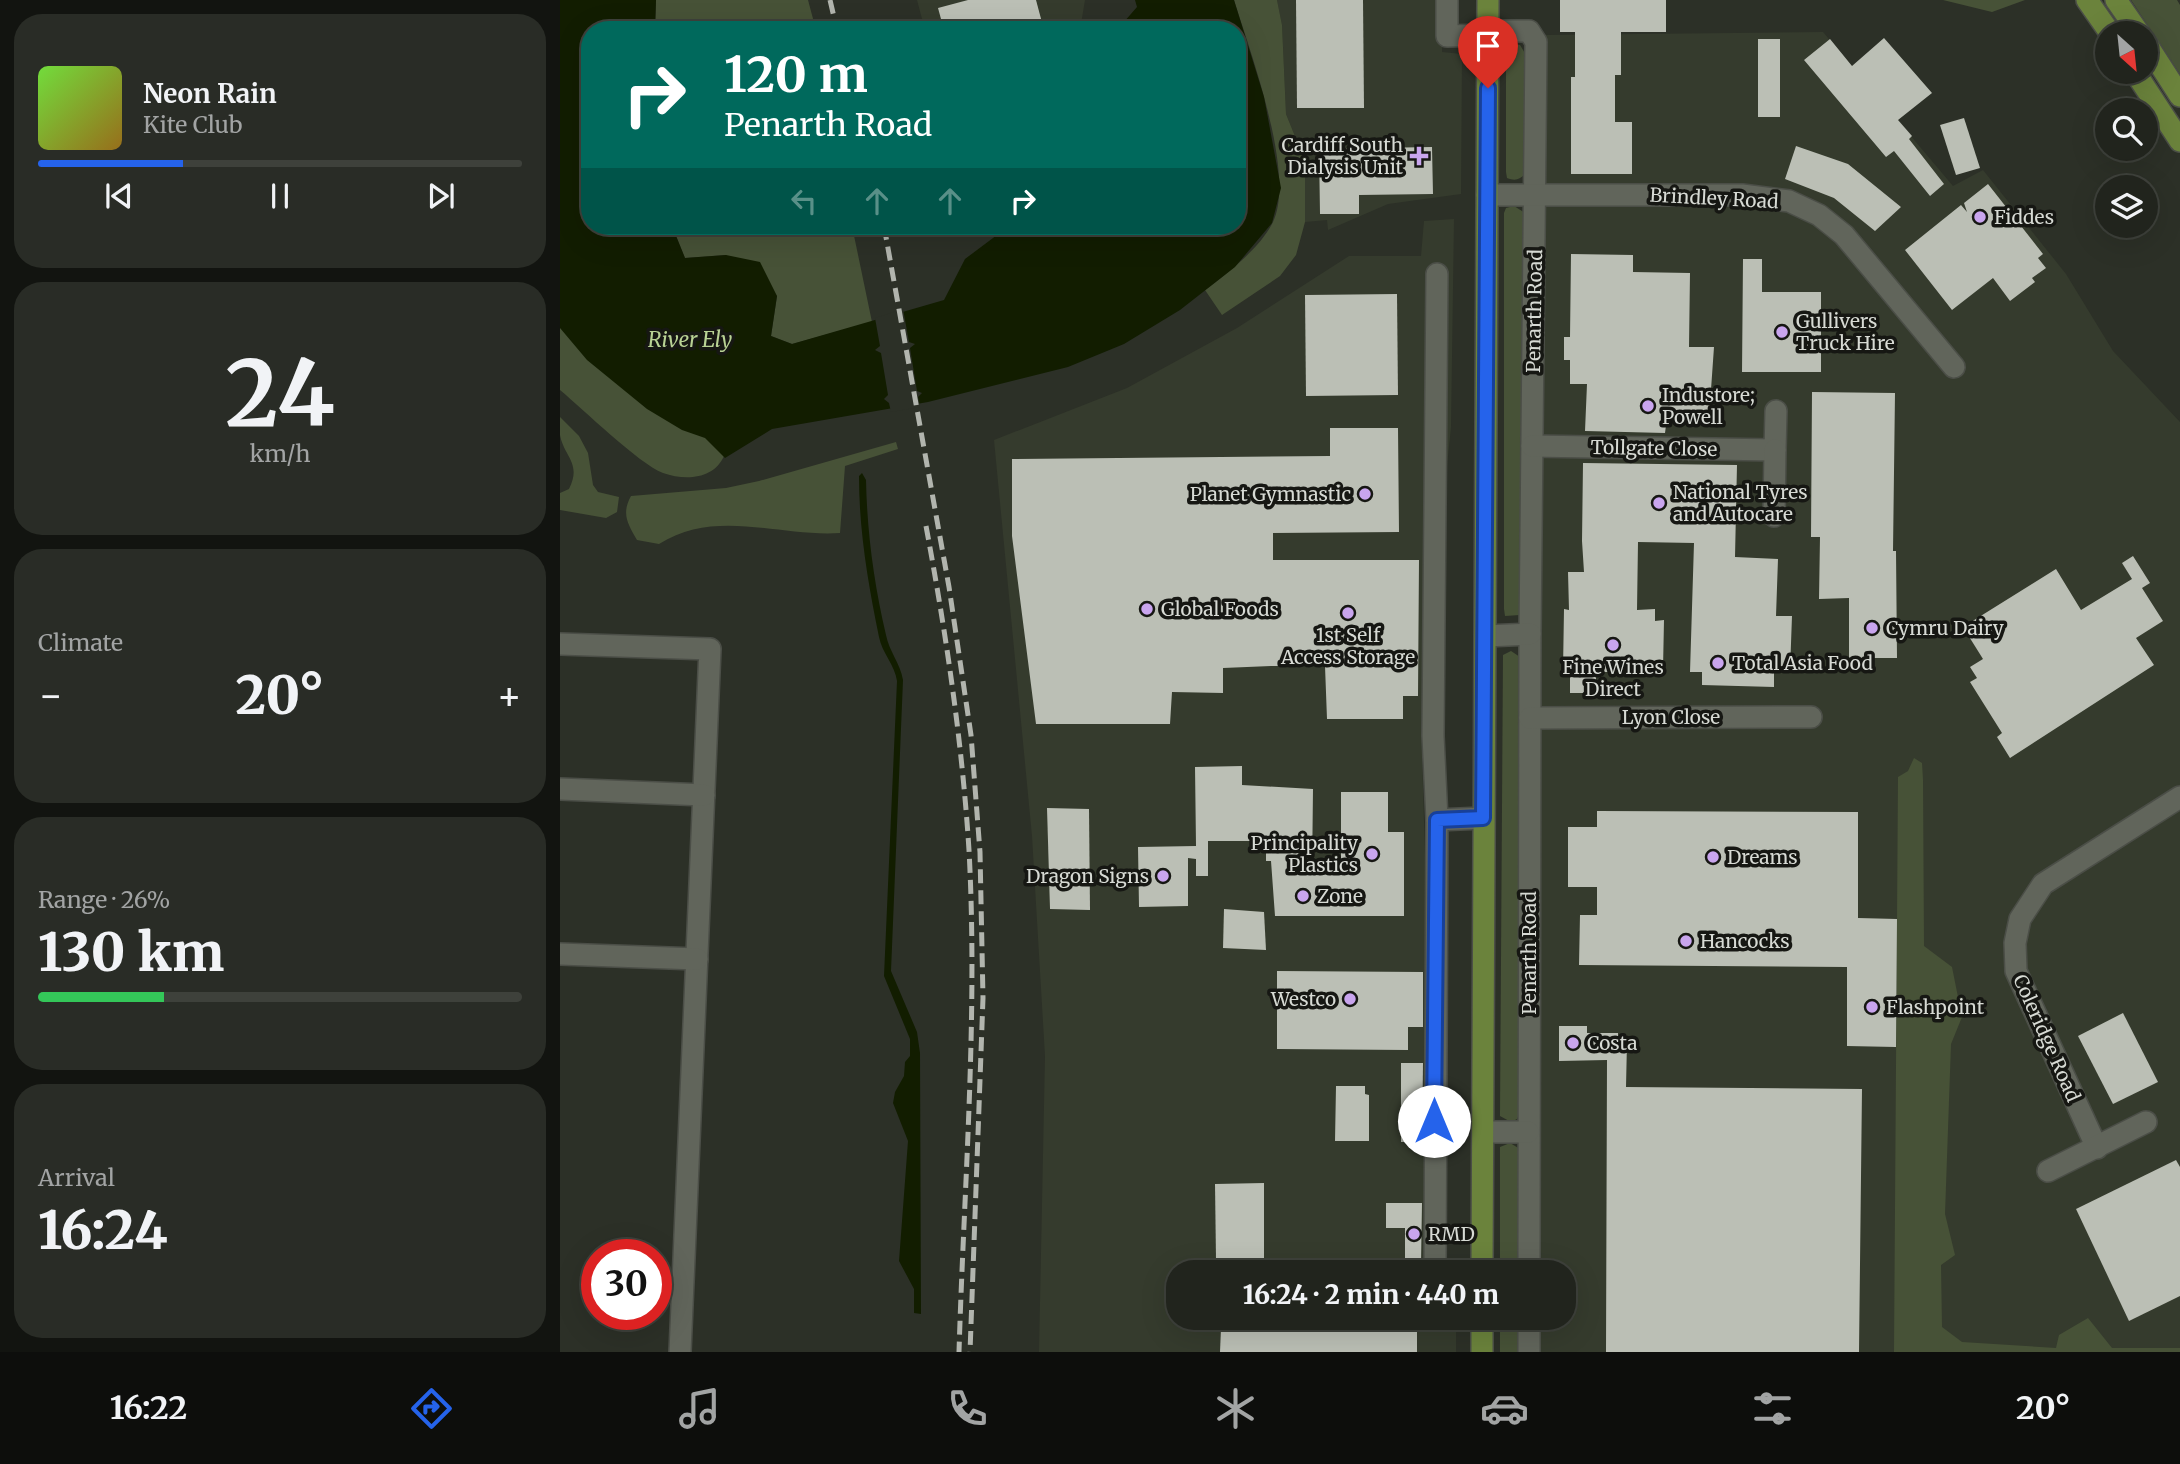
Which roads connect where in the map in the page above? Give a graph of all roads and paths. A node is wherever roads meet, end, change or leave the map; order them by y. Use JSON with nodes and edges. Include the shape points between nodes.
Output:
{"nodes":[{"id":1,"x":1447,"y":0,"type":"edge"},
{"id":2,"x":1488,"y":0,"type":"edge"},
{"id":3,"x":2087,"y":0,"type":"edge"},
{"id":4,"x":2116,"y":0,"type":"edge"},
{"id":5,"x":2102,"y":21,"type":"edge"},
{"id":6,"x":2130,"y":21,"type":"edge"},
{"id":7,"x":1488,"y":33,"type":"junction"},
{"id":8,"x":2158,"y":63,"type":"edge"},
{"id":9,"x":2143,"y":84,"type":"edge"},
{"id":10,"x":2180,"y":96,"type":"edge"},
{"id":11,"x":2180,"y":141,"type":"edge"},
{"id":12,"x":1536,"y":193,"type":"junction"},
{"id":13,"x":1487,"y":195,"type":"junction"},
{"id":14,"x":1437,"y":274,"type":"dead end"},
{"id":15,"x":1954,"y":367,"type":"dead end"},
{"id":16,"x":1776,"y":411,"type":"dead end"},
{"id":17,"x":1532,"y":446,"type":"junction"},
{"id":18,"x":1775,"y":450,"type":"junction"},
{"id":19,"x":1774,"y":516,"type":"dead end"},
{"id":20,"x":1530,"y":634,"type":"junction"},
{"id":21,"x":1486,"y":636,"type":"junction"},
{"id":22,"x":560,"y":644,"type":"edge"},
{"id":23,"x":1811,"y":717,"type":"dead end"},
{"id":24,"x":1530,"y":718,"type":"junction"},
{"id":25,"x":560,"y":789,"type":"edge"},
{"id":26,"x":704,"y":795,"type":"junction"},
{"id":27,"x":2180,"y":797,"type":"edge"},
{"id":28,"x":1483,"y":818,"type":"junction"},
{"id":29,"x":1437,"y":820,"type":"junction"},
{"id":30,"x":560,"y":954,"type":"edge"},
{"id":31,"x":697,"y":959,"type":"junction"},
{"id":32,"x":2146,"y":1122,"type":"dead end"},
{"id":33,"x":1484,"y":1132,"type":"junction"},
{"id":34,"x":1528,"y":1132,"type":"junction"},
{"id":35,"x":2097,"y":1147,"type":"junction"},
{"id":36,"x":2048,"y":1171,"type":"dead end"},
{"id":37,"x":1435,"y":1260,"type":"edge"},
{"id":38,"x":1482,"y":1260,"type":"edge"},
{"id":39,"x":1529,"y":1260,"type":"edge"},
{"id":40,"x":1482,"y":1330,"type":"edge"},
{"id":41,"x":1529,"y":1330,"type":"edge"},
{"id":42,"x":680,"y":1352,"type":"edge"},
{"id":43,"x":1482,"y":1352,"type":"edge"},
{"id":44,"x":1529,"y":1352,"type":"edge"}],
"edges":[{"from":1,"to":7,"type":"street","via":[[1447,46]]},
{"from":2,"to":7,"type":"main road"},
{"from":3,"to":5,"type":"main road"},
{"from":4,"to":6,"type":"main road"},
{"from":7,"to":12,"type":"street","name":"Penarth Road","via":[[1528,31],[1535,42]]},
{"from":7,"to":13,"type":"main road"},
{"from":8,"to":10,"type":"main road"},
{"from":9,"to":11,"type":"main road"},
{"from":12,"to":13,"type":"street","name":"Brindley Road"},
{"from":12,"to":15,"type":"street","name":"Brindley Road","via":[[1742,195],[1789,201],[1819,215],[1844,235]]},
{"from":12,"to":17,"type":"street","name":"Penarth Road"},
{"from":13,"to":21,"type":"main road"},
{"from":14,"to":29,"type":"street","via":[[1433,722]]},
{"from":16,"to":18,"type":"street"},
{"from":17,"to":18,"type":"street","name":"Tollgate Close"},
{"from":17,"to":20,"type":"street","name":"Penarth Road"},
{"from":18,"to":19,"type":"street"},
{"from":20,"to":21,"type":"street"},
{"from":20,"to":24,"type":"street","name":"Penarth Road"},
{"from":21,"to":28,"type":"main road"},
{"from":22,"to":26,"type":"street","via":[[710,649]]},
{"from":23,"to":24,"type":"street","name":"Lyon Close"},
{"from":24,"to":34,"type":"street","name":"Penarth Road"},
{"from":25,"to":26,"type":"street"},
{"from":26,"to":31,"type":"street"},
{"from":27,"to":35,"type":"street","name":"Coleridge Road","via":[[2043,884],[2020,919],[2016,971]]},
{"from":28,"to":29,"type":"street"},
{"from":28,"to":33,"type":"main road"},
{"from":29,"to":37,"type":"street"},
{"from":30,"to":31,"type":"street"},
{"from":31,"to":42,"type":"street"},
{"from":32,"to":35,"type":"street"},
{"from":33,"to":34,"type":"street"},
{"from":33,"to":38,"type":"main road"},
{"from":34,"to":39,"type":"street","name":"Penarth Road"},
{"from":35,"to":36,"type":"street"},
{"from":40,"to":43,"type":"main road"},
{"from":41,"to":44,"type":"street"}]}
